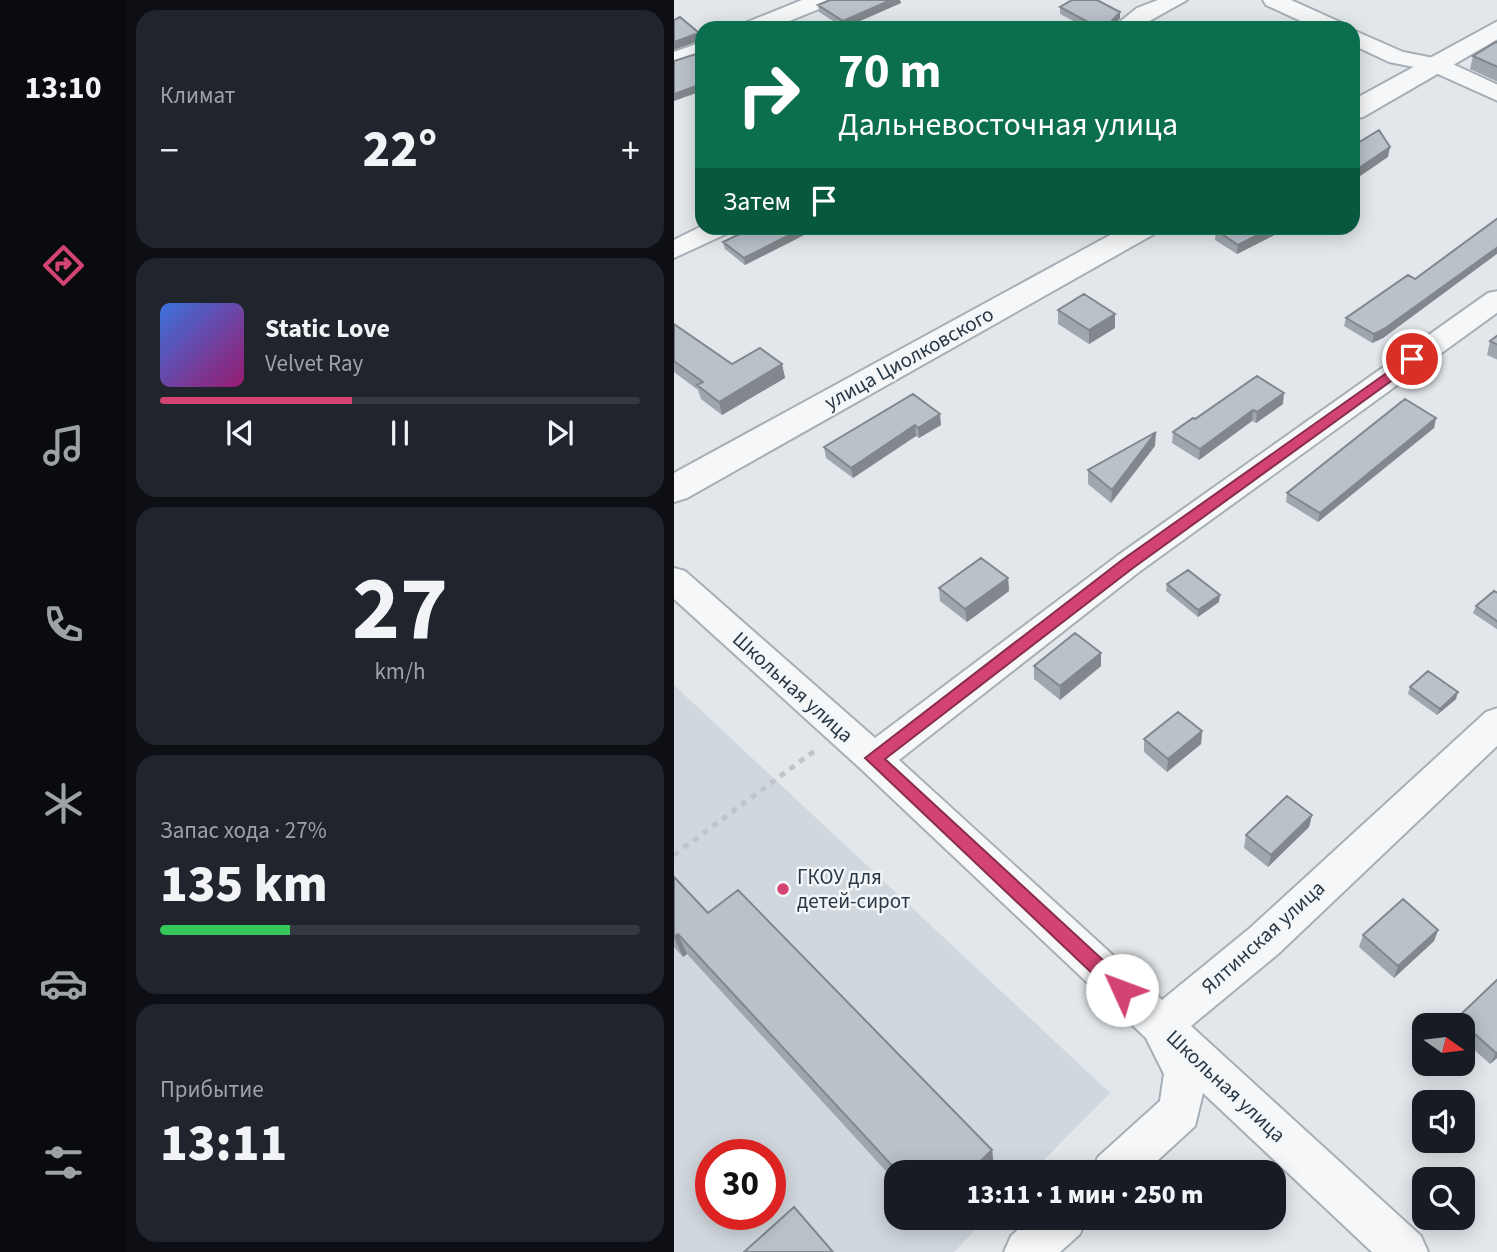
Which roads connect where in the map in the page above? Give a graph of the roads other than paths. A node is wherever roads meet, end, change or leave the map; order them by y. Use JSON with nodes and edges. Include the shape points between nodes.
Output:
{"nodes":[{"id":1,"x":821,"y":0,"type":"edge"},
{"id":2,"x":1176,"y":0,"type":"edge"},
{"id":3,"x":1274,"y":0,"type":"edge"},
{"id":4,"x":770,"y":21,"type":"edge"},
{"id":5,"x":1133,"y":21,"type":"edge"},
{"id":6,"x":1319,"y":21,"type":"edge"},
{"id":7,"x":1497,"y":29,"type":"edge"},
{"id":8,"x":1360,"y":40,"type":"edge"},
{"id":9,"x":695,"y":52,"type":"edge"},
{"id":10,"x":674,"y":60,"type":"edge"},
{"id":11,"x":1436,"y":65,"type":"junction"},
{"id":12,"x":1497,"y":94,"type":"edge"},
{"id":13,"x":1360,"y":107,"type":"edge"},
{"id":14,"x":705,"y":235,"type":"edge"},
{"id":15,"x":1131,"y":235,"type":"edge"},
{"id":16,"x":674,"y":250,"type":"edge"},
{"id":17,"x":1497,"y":299,"type":"edge"},
{"id":18,"x":674,"y":489,"type":"edge"},
{"id":19,"x":674,"y":580,"type":"edge"},
{"id":20,"x":1497,"y":722,"type":"edge"},
{"id":21,"x":874,"y":758,"type":"junction"},
{"id":22,"x":1161,"y":1026,"type":"junction"},
{"id":23,"x":1126,"y":1160,"type":"edge"},
{"id":24,"x":1051,"y":1230,"type":"edge"},
{"id":25,"x":1027,"y":1252,"type":"edge"},
{"id":26,"x":1405,"y":1252,"type":"edge"}],
"edges":[{"from":1,"to":4,"type":"street"},
{"from":2,"to":5,"type":"street"},
{"from":3,"to":6,"type":"street"},
{"from":7,"to":11,"type":"street"},
{"from":8,"to":11,"type":"street","via":[[1397,57]]},
{"from":9,"to":10,"type":"street"},
{"from":11,"to":12,"type":"street"},
{"from":11,"to":13,"type":"street"},
{"from":14,"to":16,"type":"street"},
{"from":15,"to":18,"type":"street","name":"улица Циолковского"},
{"from":17,"to":21,"type":"street","via":[[1128,564]]},
{"from":19,"to":21,"type":"street","name":"Школьная улица"},
{"from":20,"to":22,"type":"street","name":"Ялтинская улица","via":[[1264,941]]},
{"from":21,"to":22,"type":"street","name":"Школьная улица"},
{"from":22,"to":23,"type":"street","via":[[1185,1072],[1180,1111]]},
{"from":22,"to":26,"type":"street","name":"Школьная улица"},
{"from":24,"to":25,"type":"street"}]}
